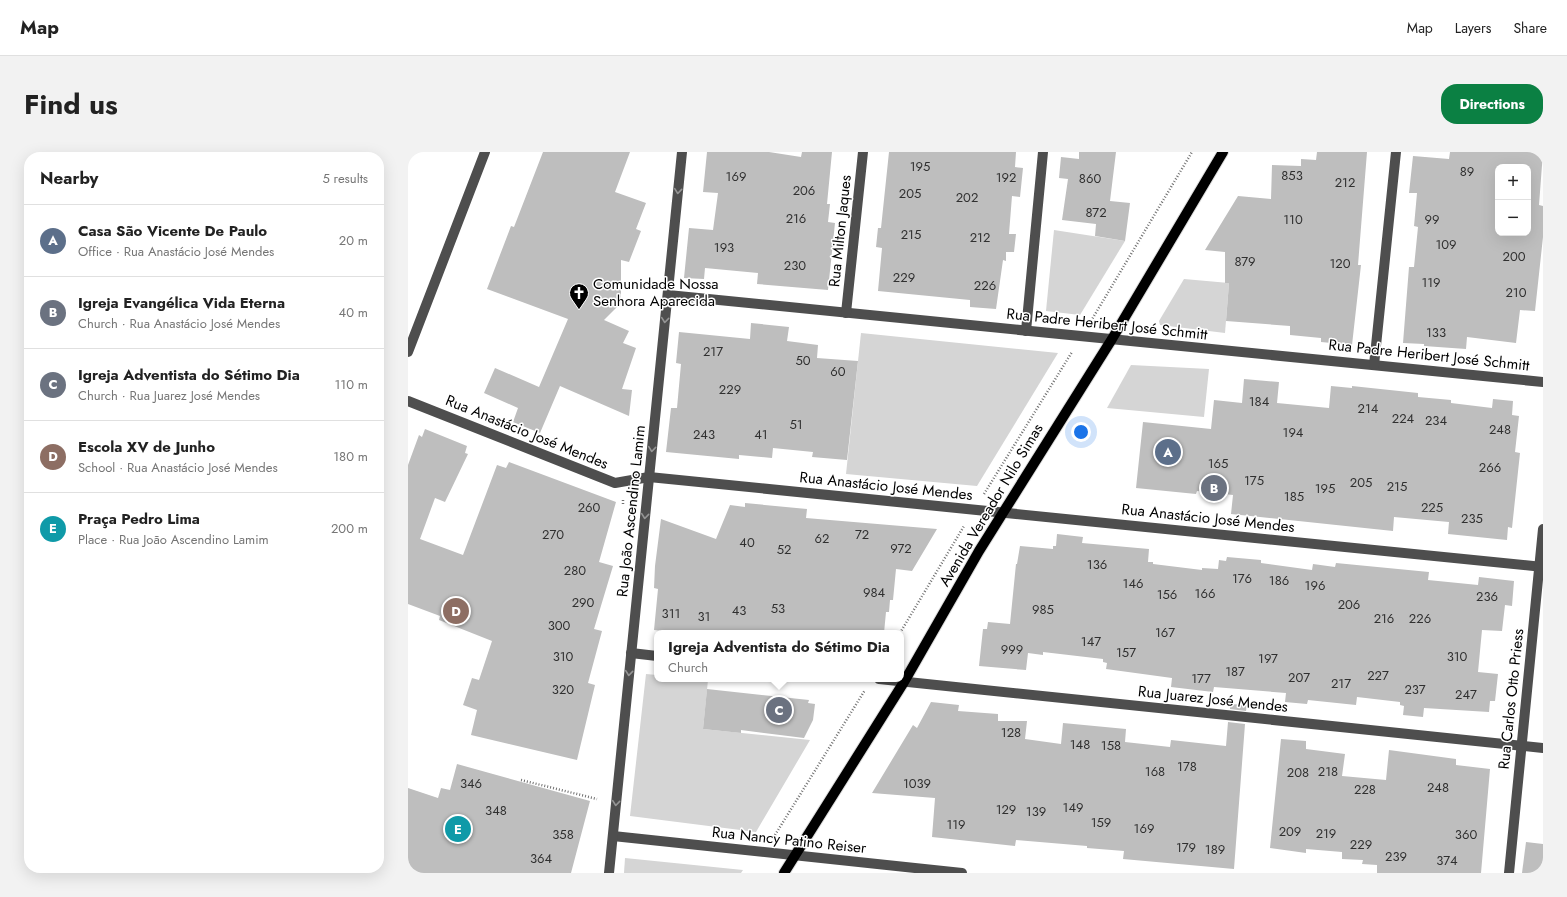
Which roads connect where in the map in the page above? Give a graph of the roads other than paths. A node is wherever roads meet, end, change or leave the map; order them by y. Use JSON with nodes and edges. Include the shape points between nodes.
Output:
{"nodes":[{"id":1,"x":485,"y":152,"type":"edge"},
{"id":2,"x":682,"y":152,"type":"edge"},
{"id":3,"x":863,"y":152,"type":"edge"},
{"id":4,"x":1044,"y":152,"type":"edge"},
{"id":5,"x":1223,"y":152,"type":"edge"},
{"id":6,"x":1396,"y":152,"type":"edge"},
{"id":7,"x":668,"y":295,"type":"junction"},
{"id":8,"x":846,"y":313,"type":"junction"},
{"id":9,"x":1026,"y":330,"type":"junction"},
{"id":10,"x":410,"y":339,"type":"edge"},
{"id":11,"x":1112,"y":339,"type":"junction"},
{"id":12,"x":408,"y":352,"type":"edge"},
{"id":13,"x":1374,"y":365,"type":"junction"},
{"id":14,"x":1543,"y":382,"type":"edge"},
{"id":15,"x":408,"y":401,"type":"edge"},
{"id":16,"x":649,"y":477,"type":"junction"},
{"id":17,"x":1003,"y":513,"type":"junction"},
{"id":18,"x":1543,"y":529,"type":"edge"},
{"id":19,"x":1541,"y":566,"type":"edge"},
{"id":20,"x":631,"y":653,"type":"junction"},
{"id":21,"x":654,"y":656,"type":"edge"},
{"id":22,"x":904,"y":682,"type":"junction"},
{"id":23,"x":1521,"y":746,"type":"junction"},
{"id":24,"x":1543,"y":748,"type":"edge"},
{"id":25,"x":613,"y":836,"type":"junction"},
{"id":26,"x":795,"y":855,"type":"junction"},
{"id":27,"x":609,"y":873,"type":"edge"},
{"id":28,"x":784,"y":873,"type":"edge"},
{"id":29,"x":962,"y":873,"type":"edge"},
{"id":30,"x":1509,"y":873,"type":"edge"}],
"edges":[{"from":1,"to":10,"type":"street"},
{"from":2,"to":7,"type":"street","name":"Rua João Ascendino Lamim","one_way":true},
{"from":3,"to":8,"type":"street","name":"Rua Milton Jaques"},
{"from":4,"to":9,"type":"street"},
{"from":5,"to":11,"type":"main road","name":"Avenida Vereador Nilo Simas"},
{"from":6,"to":13,"type":"street"},
{"from":7,"to":8,"type":"street","name":"Rua Padre Heribert José Schmitt"},
{"from":7,"to":16,"type":"street","name":"Rua João Ascendino Lamim","one_way":true},
{"from":8,"to":9,"type":"street","name":"Rua Padre Heribert José Schmitt"},
{"from":9,"to":11,"type":"street","name":"Rua Padre Heribert José Schmitt"},
{"from":10,"to":12,"type":"street"},
{"from":11,"to":13,"type":"street","name":"Rua Padre Heribert José Schmitt"},
{"from":11,"to":17,"type":"main road","name":"Avenida Vereador Nilo Simas"},
{"from":13,"to":14,"type":"street","name":"Rua Padre Heribert José Schmitt"},
{"from":15,"to":16,"type":"street","name":"Rua Anastácio José Mendes","via":[[615,483]]},
{"from":16,"to":17,"type":"street","name":"Rua Anastácio José Mendes"},
{"from":16,"to":20,"type":"street","name":"Rua João Ascendino Lamim","one_way":true},
{"from":17,"to":19,"type":"street","name":"Rua Anastácio José Mendes"},
{"from":17,"to":22,"type":"main road","name":"Avenida Vereador Nilo Simas"},
{"from":18,"to":19,"type":"street","name":"Rua Carlos Otto Priess"},
{"from":19,"to":23,"type":"street","name":"Rua Carlos Otto Priess"},
{"from":20,"to":21,"type":"street"},
{"from":20,"to":25,"type":"street","name":"Rua João Ascendino Lamim","one_way":true},
{"from":22,"to":23,"type":"street","name":"Rua Juarez José Mendes"},
{"from":22,"to":26,"type":"main road","name":"Avenida Vereador Nilo Simas"},
{"from":23,"to":24,"type":"street","name":"Rua Juarez José Mendes"},
{"from":23,"to":30,"type":"street","name":"Rua Carlos Otto Priess"},
{"from":25,"to":26,"type":"street","name":"Rua Nancy Patino Reiser"},
{"from":25,"to":27,"type":"street","name":"Rua João Ascendino Lamim"},
{"from":26,"to":28,"type":"main road","name":"Avenida Vereador Nilo Simas"},
{"from":26,"to":29,"type":"street","name":"Rua Nancy Patino Reiser"}]}
